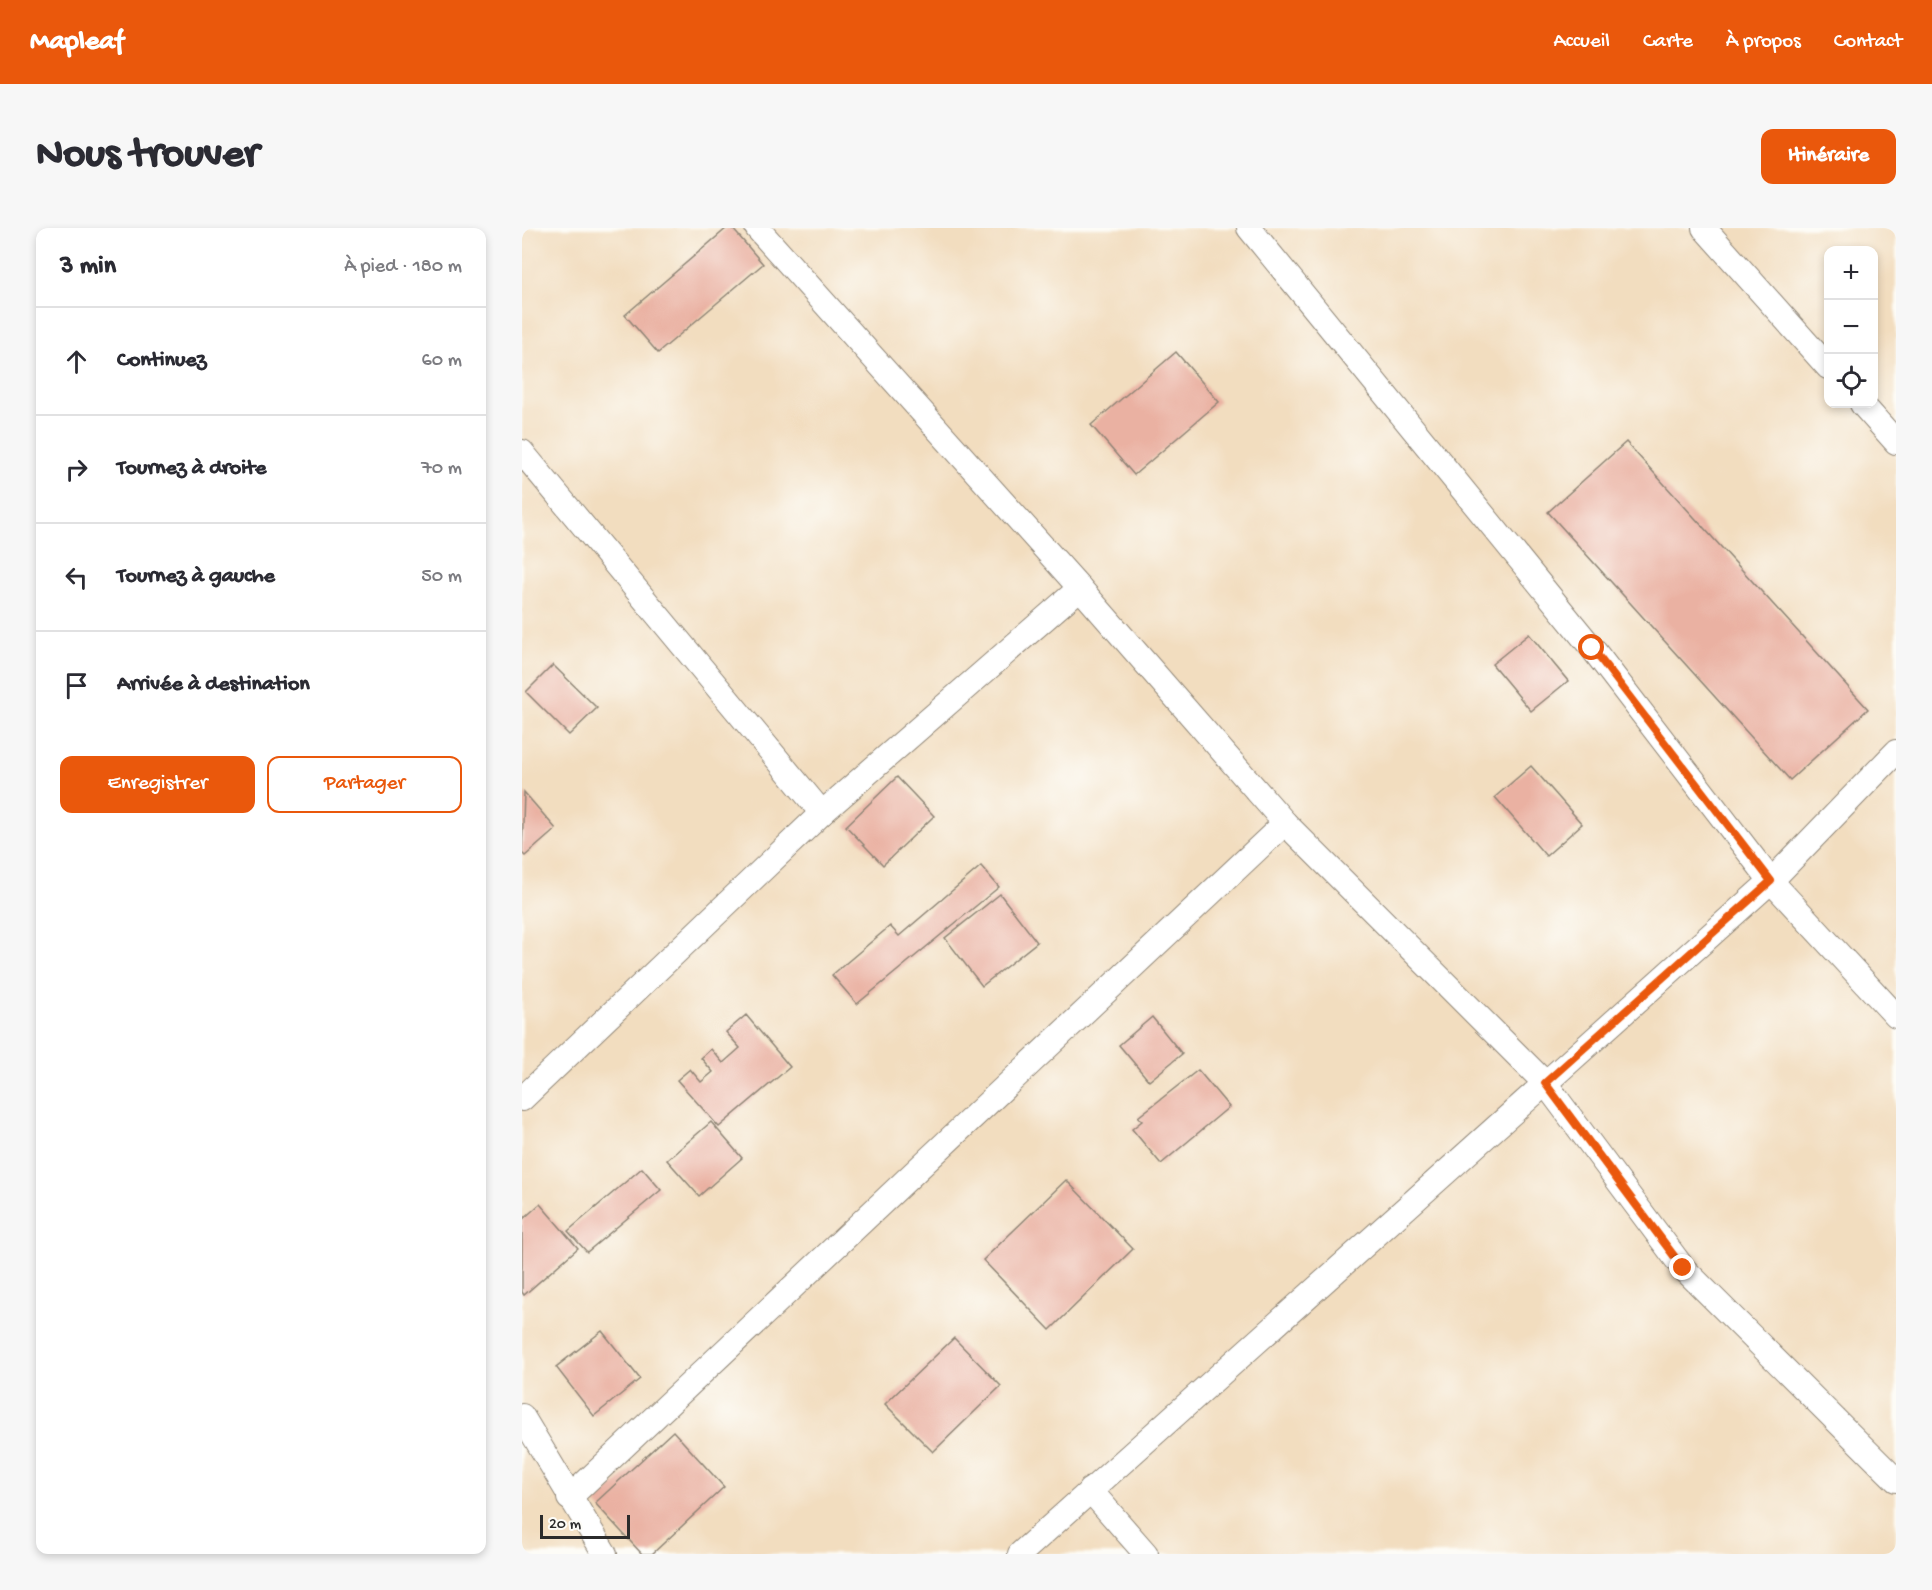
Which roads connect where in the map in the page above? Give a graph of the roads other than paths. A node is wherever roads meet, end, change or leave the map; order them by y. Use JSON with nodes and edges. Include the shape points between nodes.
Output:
{"nodes":[{"id":1,"x":757,"y":228,"type":"edge"},
{"id":2,"x":1249,"y":228,"type":"edge"},
{"id":3,"x":1704,"y":228,"type":"edge"},
{"id":4,"x":1824,"y":363,"type":"edge"},
{"id":5,"x":1866,"y":408,"type":"edge"},
{"id":6,"x":1896,"y":442,"type":"edge"},
{"id":7,"x":522,"y":452,"type":"edge"},
{"id":8,"x":1080,"y":588,"type":"junction"},
{"id":9,"x":1896,"y":752,"type":"edge"},
{"id":10,"x":822,"y":813,"type":"junction"},
{"id":11,"x":1285,"y":823,"type":"junction"},
{"id":12,"x":1771,"y":881,"type":"junction"},
{"id":13,"x":1896,"y":1016,"type":"edge"},
{"id":14,"x":1545,"y":1083,"type":"junction"},
{"id":15,"x":522,"y":1099,"type":"edge"},
{"id":16,"x":522,"y":1416,"type":"edge"},
{"id":17,"x":1896,"y":1480,"type":"edge"},
{"id":18,"x":1090,"y":1490,"type":"junction"},
{"id":19,"x":569,"y":1498,"type":"junction"},
{"id":20,"x":605,"y":1554,"type":"edge"},
{"id":21,"x":1020,"y":1554,"type":"edge"},
{"id":22,"x":1146,"y":1554,"type":"edge"}],
"edges":[{"from":1,"to":8,"type":"street"},
{"from":2,"to":12,"type":"street","via":[[1592,648]]},
{"from":3,"to":4,"type":"street"},
{"from":5,"to":6,"type":"street"},
{"from":7,"to":10,"type":"street"},
{"from":8,"to":10,"type":"street"},
{"from":8,"to":11,"type":"street"},
{"from":9,"to":12,"type":"street"},
{"from":10,"to":15,"type":"street"},
{"from":11,"to":14,"type":"street"},
{"from":11,"to":19,"type":"street"},
{"from":12,"to":13,"type":"street"},
{"from":12,"to":14,"type":"street"},
{"from":14,"to":17,"type":"street","via":[[1683,1268]]},
{"from":14,"to":18,"type":"street"},
{"from":16,"to":19,"type":"street"},
{"from":18,"to":21,"type":"street"},
{"from":18,"to":22,"type":"street"},
{"from":19,"to":20,"type":"street"}]}
